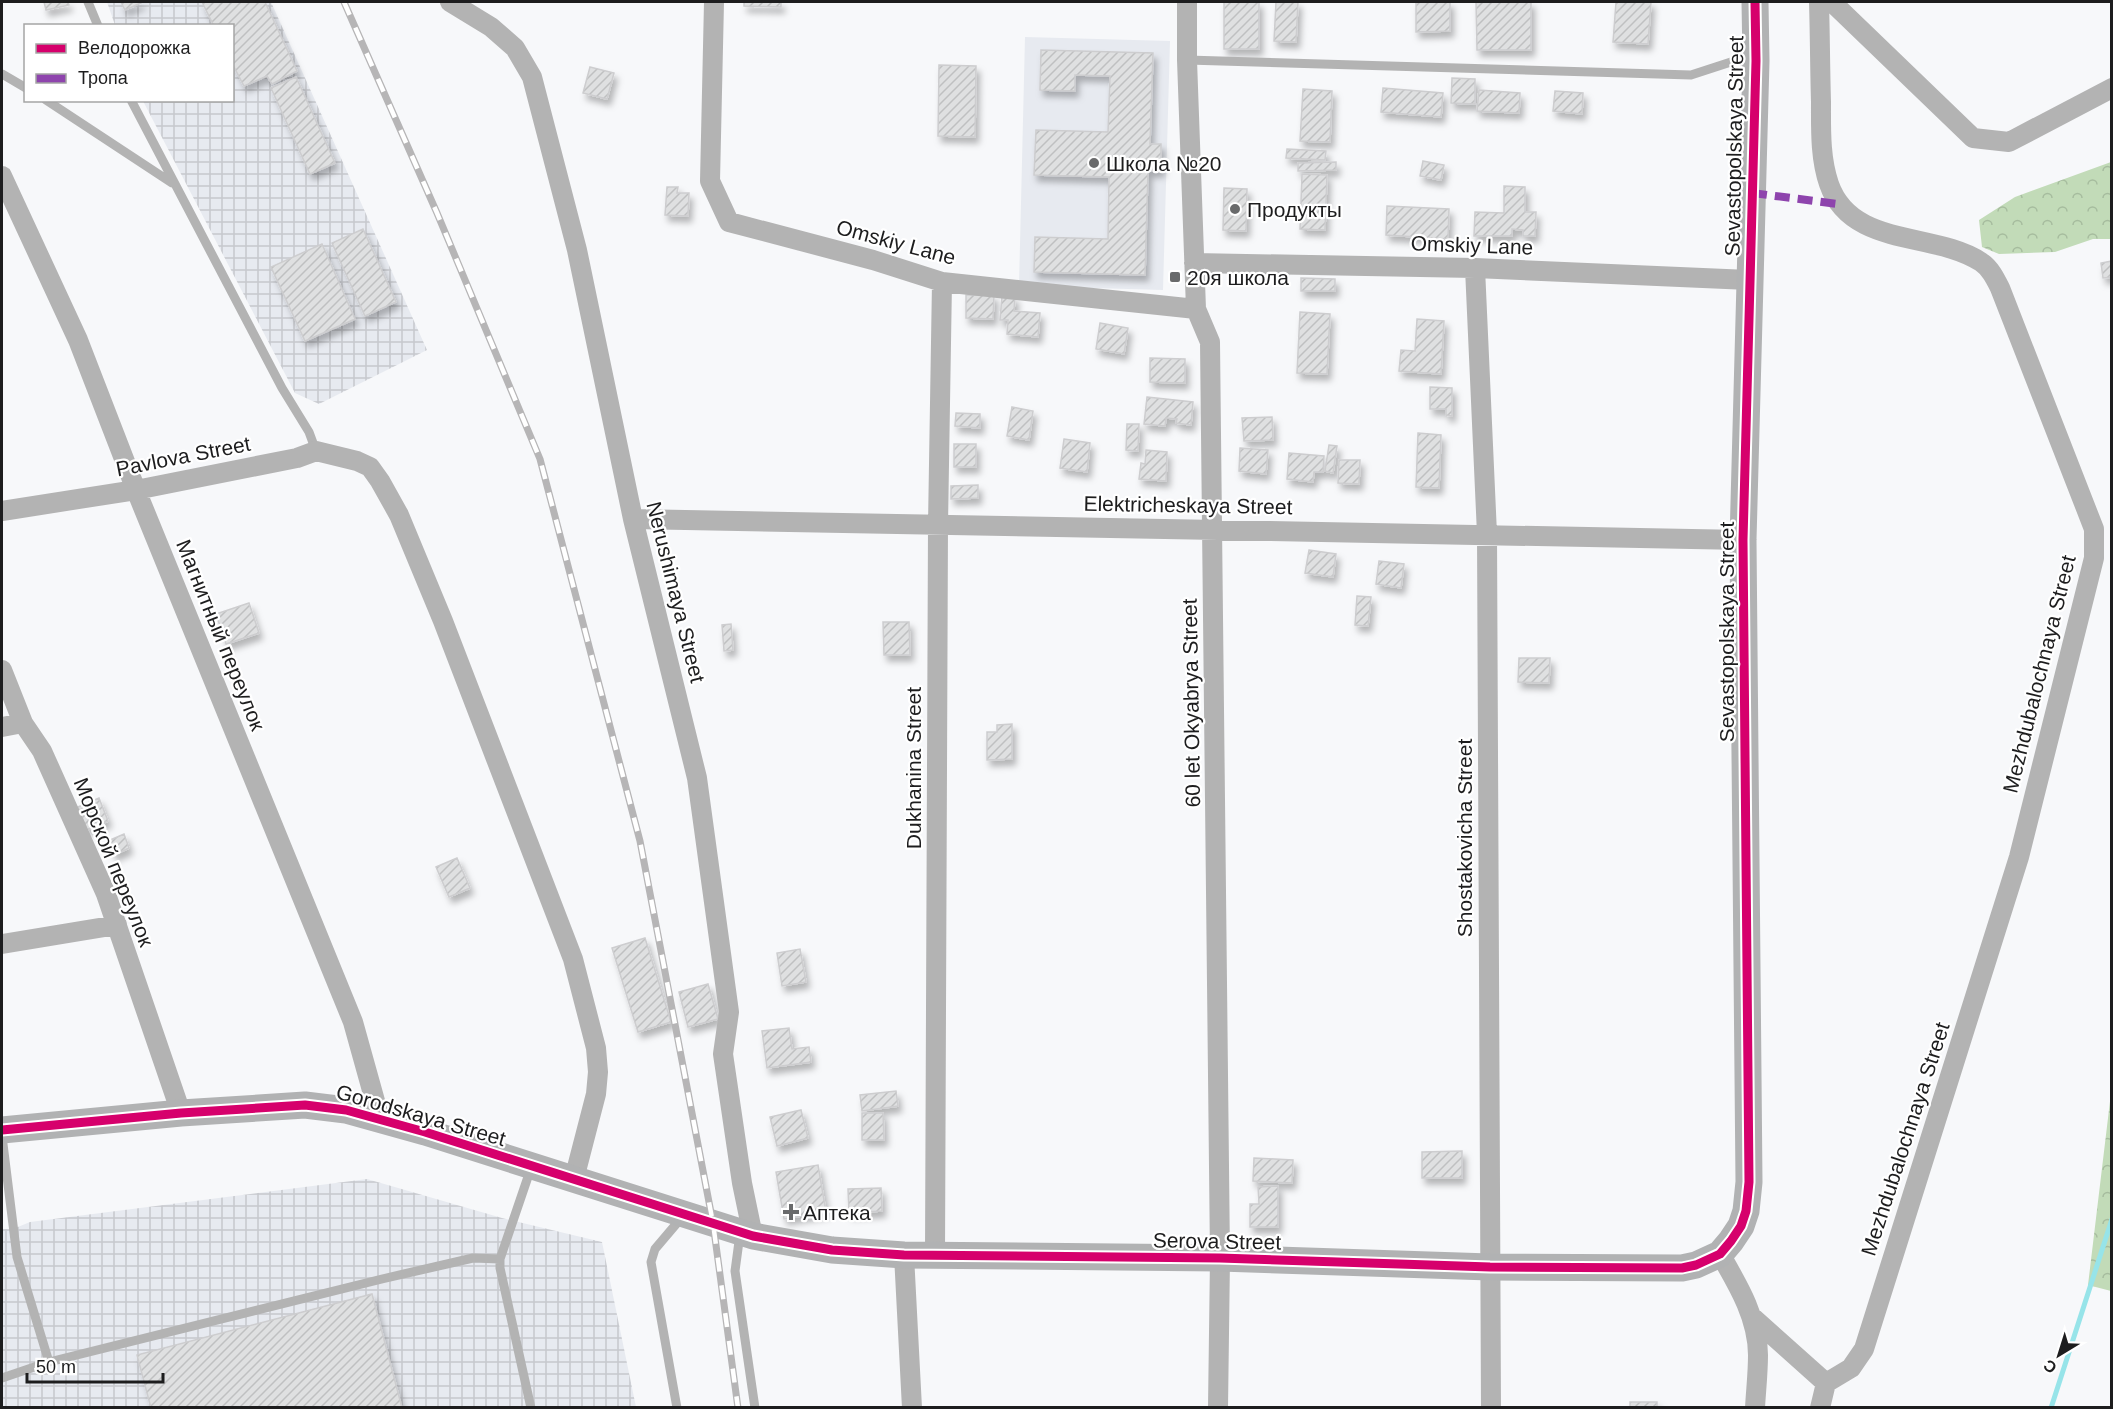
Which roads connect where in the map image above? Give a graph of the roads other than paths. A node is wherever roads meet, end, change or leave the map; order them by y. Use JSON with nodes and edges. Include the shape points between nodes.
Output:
{"nodes":[{"id":1,"x":88,"y":2,"type":"edge"},
{"id":2,"x":450,"y":2,"type":"edge"},
{"id":3,"x":714,"y":2,"type":"edge"},
{"id":4,"x":1187,"y":2,"type":"edge"},
{"id":5,"x":1755,"y":2,"type":"edge"},
{"id":6,"x":1832,"y":3,"type":"edge"},
{"id":7,"x":97,"y":24,"type":"edge"},
{"id":8,"x":1187,"y":60,"type":"junction"},
{"id":9,"x":1756,"y":61,"type":"junction"},
{"id":10,"x":2,"y":74,"type":"edge"},
{"id":11,"x":24,"y":87,"type":"edge"},
{"id":12,"x":2112,"y":88,"type":"edge"},
{"id":13,"x":49,"y":102,"type":"edge"},
{"id":14,"x":132,"y":102,"type":"edge"},
{"id":15,"x":2,"y":176,"type":"edge"},
{"id":16,"x":174,"y":185,"type":"junction"},
{"id":17,"x":1194,"y":263,"type":"junction"},
{"id":18,"x":1475,"y":268,"type":"junction"},
{"id":19,"x":1749,"y":280,"type":"junction"},
{"id":20,"x":942,"y":282,"type":"junction"},
{"id":21,"x":1196,"y":309,"type":"junction"},
{"id":22,"x":316,"y":452,"type":"junction"},
{"id":23,"x":136,"y":490,"type":"junction"},
{"id":24,"x":2,"y":511,"type":"edge"},
{"id":25,"x":633,"y":519,"type":"junction"},
{"id":26,"x":938,"y":525,"type":"junction"},
{"id":27,"x":1213,"y":530,"type":"junction"},
{"id":28,"x":1487,"y":534,"type":"junction"},
{"id":29,"x":1743,"y":540,"type":"junction"},
{"id":30,"x":2,"y":670,"type":"edge"},
{"id":31,"x":23,"y":723,"type":"junction"},
{"id":32,"x":2,"y":727,"type":"edge"},
{"id":33,"x":117,"y":925,"type":"junction"},
{"id":34,"x":2,"y":944,"type":"edge"},
{"id":35,"x":182,"y":1113,"type":"junction"},
{"id":36,"x":380,"y":1119,"type":"junction"},
{"id":37,"x":2,"y":1130,"type":"edge"},
{"id":38,"x":2,"y":1136,"type":"edge"},
{"id":39,"x":532,"y":1165,"type":"junction"},
{"id":40,"x":574,"y":1179,"type":"junction"},
{"id":41,"x":685,"y":1215,"type":"junction"},
{"id":42,"x":713,"y":1224,"type":"joint"},
{"id":43,"x":747,"y":1234,"type":"junction"},
{"id":44,"x":935,"y":1254,"type":"junction"},
{"id":45,"x":1719,"y":1254,"type":"junction"},
{"id":46,"x":904,"y":1255,"type":"junction"},
{"id":47,"x":1220,"y":1258,"type":"junction"},
{"id":48,"x":500,"y":1259,"type":"junction"},
{"id":49,"x":1490,"y":1267,"type":"junction"},
{"id":50,"x":1751,"y":1316,"type":"junction"},
{"id":51,"x":49,"y":1362,"type":"junction"},
{"id":52,"x":2,"y":1378,"type":"edge"},
{"id":53,"x":1827,"y":1383,"type":"junction"},
{"id":54,"x":531,"y":1407,"type":"edge"},
{"id":55,"x":677,"y":1407,"type":"edge"},
{"id":56,"x":755,"y":1407,"type":"edge"},
{"id":57,"x":912,"y":1407,"type":"edge"},
{"id":58,"x":1218,"y":1407,"type":"edge"},
{"id":59,"x":1491,"y":1407,"type":"edge"},
{"id":60,"x":1755,"y":1407,"type":"edge"},
{"id":61,"x":1820,"y":1407,"type":"edge"}],
"edges":[{"from":1,"to":7,"type":"lane"},
{"from":2,"to":25,"type":"street","name":"Nerushimaya Street","via":[[491,27],[515,48],[532,77],[577,250]]},
{"from":3,"to":20,"type":"street","name":"Omskiy Lane","via":[[710,181],[729,222]]},
{"from":4,"to":8,"type":"street","name":"60 let Okyabrya Street"},
{"from":5,"to":9,"type":"street","name":"Sevastopolskaya Street"},
{"from":6,"to":12,"type":"street","via":[[1973,138],[2009,142]]},
{"from":6,"to":53,"type":"street","name":"Mezhdubalochnaya Street","via":[[1819,22],[1822,150],[1828,183],[1838,204],[1872,228],[1958,251],[1992,272],[2094,529],[2094,558],[2019,857],[1864,1349],[1851,1368]]},
{"from":8,"to":9,"type":"lane","via":[[1691,75],[1734,61]]},
{"from":8,"to":17,"type":"street","name":"60 let Okyabrya Street"},
{"from":9,"to":19,"type":"street","name":"Sevastopolskaya Street"},
{"from":10,"to":11,"type":"lane"},
{"from":13,"to":16,"type":"lane"},
{"from":14,"to":16,"type":"lane"},
{"from":15,"to":23,"type":"street","name":"Магнитный переулок","via":[[78,340]]},
{"from":16,"to":22,"type":"lane","via":[[309,432]]},
{"from":17,"to":18,"type":"street","name":"Omskiy Lane"},
{"from":17,"to":21,"type":"street","name":"60 let Okyabrya Street"},
{"from":18,"to":19,"type":"street","name":"Omskiy Lane"},
{"from":18,"to":28,"type":"street","name":"Shostakovicha Street"},
{"from":19,"to":29,"type":"street","name":"Sevastopolskaya Street"},
{"from":20,"to":21,"type":"street","name":"Omskiy Lane"},
{"from":20,"to":26,"type":"street","name":"Dukhanina Street"},
{"from":21,"to":27,"type":"street","name":"60 let Okyabrya Street","via":[[1210,342]]},
{"from":22,"to":23,"type":"street","name":"Pavlova Street"},
{"from":22,"to":40,"type":"street","name":"Pavlova Street","via":[[357,460],[370,467],[399,515],[573,959],[591,1025],[598,1072]]},
{"from":23,"to":24,"type":"street","name":"Pavlova Street"},
{"from":23,"to":36,"type":"street","name":"Магнитный переулок","via":[[353,1022]]},
{"from":25,"to":26,"type":"street","name":"Elektricheskaya Street"},
{"from":25,"to":43,"type":"street","name":"Nerushimaya Street","via":[[697,777],[729,1012],[723,1054]]},
{"from":26,"to":27,"type":"street","name":"Elektricheskaya Street"},
{"from":26,"to":44,"type":"street","name":"Dukhanina Street"},
{"from":27,"to":28,"type":"street","name":"Elektricheskaya Street"},
{"from":27,"to":47,"type":"street","name":"60 let Okyabrya Street"},
{"from":28,"to":29,"type":"street","name":"Elektricheskaya Street"},
{"from":28,"to":49,"type":"street","name":"Shostakovicha Street"},
{"from":29,"to":45,"type":"street","name":"Sevastopolskaya Street","via":[[1749,1182],[1741,1226]]},
{"from":30,"to":31,"type":"street","name":"Морской переулок"},
{"from":31,"to":32,"type":"street"},
{"from":31,"to":33,"type":"street","name":"Морской переулок","via":[[42,752]]},
{"from":33,"to":34,"type":"street"},
{"from":33,"to":35,"type":"street","name":"Морской переулок"},
{"from":35,"to":36,"type":"street","name":"Gorodskaya Street","via":[[305,1105]]},
{"from":35,"to":37,"type":"street","name":"Gorodskaya Street"},
{"from":36,"to":39,"type":"street","name":"Gorodskaya Street"},
{"from":38,"to":51,"type":"lane","via":[[17,1257]]},
{"from":39,"to":40,"type":"street","name":"Gorodskaya Street"},
{"from":39,"to":48,"type":"lane"},
{"from":40,"to":41,"type":"street","name":"Gorodskaya Street"},
{"from":41,"to":42,"type":"street","name":"Gorodskaya Street"},
{"from":41,"to":55,"type":"lane","via":[[655,1249],[651,1262]]},
{"from":42,"to":43,"type":"street","name":"Serova Street"},
{"from":43,"to":46,"type":"street","name":"Serova Street","via":[[832,1250]]},
{"from":43,"to":56,"type":"lane","via":[[735,1271]]},
{"from":44,"to":46,"type":"street","name":"Serova Street"},
{"from":44,"to":47,"type":"street","name":"Serova Street"},
{"from":45,"to":49,"type":"street","name":"Serova Street","via":[[1696,1265],[1661,1269]]},
{"from":45,"to":50,"type":"street"},
{"from":46,"to":57,"type":"street"},
{"from":47,"to":49,"type":"street","name":"Serova Street"},
{"from":47,"to":58,"type":"street","name":"60 let Okyabrya Street"},
{"from":48,"to":51,"type":"lane","via":[[473,1258]]},
{"from":48,"to":54,"type":"lane"},
{"from":49,"to":59,"type":"street","name":"Shostakovicha Street"},
{"from":50,"to":53,"type":"street"},
{"from":50,"to":60,"type":"street","via":[[1758,1353]]},
{"from":51,"to":52,"type":"lane"},
{"from":53,"to":61,"type":"street"}]}
